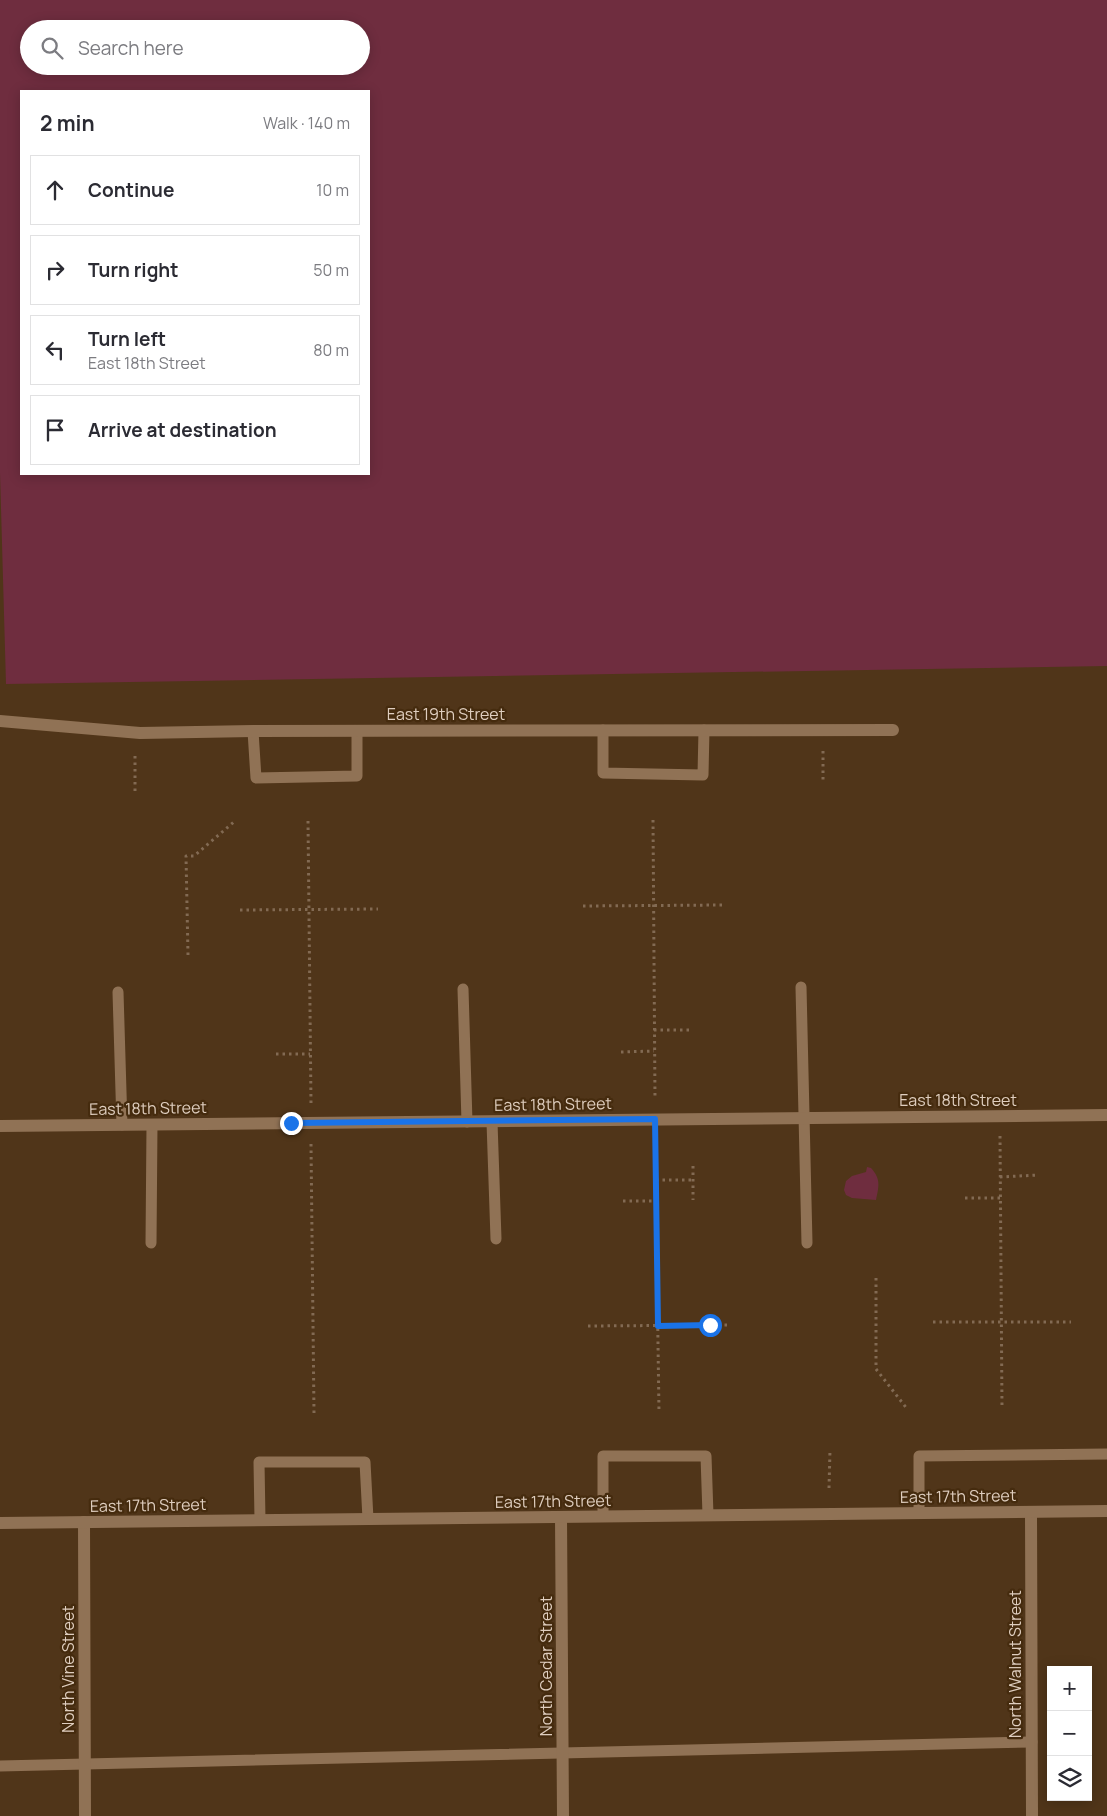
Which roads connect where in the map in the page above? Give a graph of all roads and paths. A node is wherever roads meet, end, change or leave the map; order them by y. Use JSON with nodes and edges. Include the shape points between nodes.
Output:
{"nodes":[{"id":1,"x":0,"y":721,"type":"edge"},
{"id":2,"x":253,"y":730,"type":"junction"},
{"id":3,"x":603,"y":730,"type":"junction"},
{"id":4,"x":704,"y":730,"type":"junction"},
{"id":5,"x":892,"y":730,"type":"dead end"},
{"id":6,"x":357,"y":731,"type":"junction"},
{"id":7,"x":823,"y":742,"type":"dead end"},
{"id":8,"x":135,"y":749,"type":"dead end"},
{"id":9,"x":823,"y":783,"type":"dead end"},
{"id":10,"x":135,"y":792,"type":"dead end"},
{"id":11,"x":653,"y":820,"type":"dead end"},
{"id":12,"x":234,"y":821,"type":"dead end"},
{"id":13,"x":308,"y":821,"type":"dead end"},
{"id":14,"x":653,"y":905,"type":"junction"},
{"id":15,"x":724,"y":905,"type":"dead end"},
{"id":16,"x":583,"y":906,"type":"dead end"},
{"id":17,"x":378,"y":909,"type":"dead end"},
{"id":18,"x":240,"y":910,"type":"dead end"},
{"id":19,"x":309,"y":910,"type":"junction"},
{"id":20,"x":188,"y":955,"type":"dead end"},
{"id":21,"x":800,"y":988,"type":"dead end"},
{"id":22,"x":463,"y":989,"type":"dead end"},
{"id":23,"x":118,"y":992,"type":"dead end"},
{"id":24,"x":654,"y":1030,"type":"junction"},
{"id":25,"x":691,"y":1030,"type":"dead end"},
{"id":26,"x":654,"y":1051,"type":"junction"},
{"id":27,"x":621,"y":1052,"type":"dead end"},
{"id":28,"x":276,"y":1054,"type":"dead end"},
{"id":29,"x":310,"y":1054,"type":"junction"},
{"id":30,"x":1107,"y":1115,"type":"edge"},
{"id":31,"x":999,"y":1116,"type":"junction"},
{"id":32,"x":804,"y":1117,"type":"junction"},
{"id":33,"x":655,"y":1119,"type":"junction"},
{"id":34,"x":467,"y":1122,"type":"junction"},
{"id":35,"x":492,"y":1122,"type":"junction"},
{"id":36,"x":311,"y":1123,"type":"junction"},
{"id":37,"x":122,"y":1125,"type":"junction"},
{"id":38,"x":152,"y":1125,"type":"junction"},
{"id":39,"x":0,"y":1126,"type":"edge"},
{"id":40,"x":693,"y":1166,"type":"dead end"},
{"id":41,"x":1038,"y":1175,"type":"dead end"},
{"id":42,"x":1000,"y":1177,"type":"junction"},
{"id":43,"x":656,"y":1180,"type":"junction"},
{"id":44,"x":693,"y":1180,"type":"junction"},
{"id":45,"x":965,"y":1198,"type":"dead end"},
{"id":46,"x":1000,"y":1198,"type":"junction"},
{"id":47,"x":693,"y":1200,"type":"dead end"},
{"id":48,"x":623,"y":1201,"type":"dead end"},
{"id":49,"x":656,"y":1201,"type":"junction"},
{"id":50,"x":496,"y":1240,"type":"dead end"},
{"id":51,"x":151,"y":1243,"type":"dead end"},
{"id":52,"x":808,"y":1243,"type":"dead end"},
{"id":53,"x":876,"y":1278,"type":"dead end"},
{"id":54,"x":933,"y":1322,"type":"dead end"},
{"id":55,"x":1001,"y":1322,"type":"junction"},
{"id":56,"x":1071,"y":1322,"type":"dead end"},
{"id":57,"x":728,"y":1325,"type":"dead end"},
{"id":58,"x":588,"y":1326,"type":"dead end"},
{"id":59,"x":658,"y":1326,"type":"junction"},
{"id":60,"x":1002,"y":1408,"type":"dead end"},
{"id":61,"x":908,"y":1410,"type":"dead end"},
{"id":62,"x":659,"y":1412,"type":"dead end"},
{"id":63,"x":314,"y":1414,"type":"dead end"},
{"id":64,"x":830,"y":1450,"type":"dead end"},
{"id":65,"x":1107,"y":1454,"type":"edge"},
{"id":66,"x":829,"y":1488,"type":"dead end"},
{"id":67,"x":1107,"y":1510,"type":"edge"},
{"id":68,"x":1031,"y":1512,"type":"junction"},
{"id":69,"x":919,"y":1513,"type":"junction"},
{"id":70,"x":708,"y":1515,"type":"junction"},
{"id":71,"x":603,"y":1516,"type":"junction"},
{"id":72,"x":561,"y":1517,"type":"junction"},
{"id":73,"x":368,"y":1519,"type":"junction"},
{"id":74,"x":260,"y":1520,"type":"junction"},
{"id":75,"x":84,"y":1522,"type":"junction"},
{"id":76,"x":0,"y":1523,"type":"edge"},
{"id":77,"x":1032,"y":1742,"type":"junction"},
{"id":78,"x":562,"y":1753,"type":"junction"},
{"id":79,"x":84,"y":1764,"type":"junction"},
{"id":80,"x":0,"y":1766,"type":"edge"},
{"id":81,"x":85,"y":1816,"type":"edge"},
{"id":82,"x":563,"y":1816,"type":"edge"},
{"id":83,"x":1032,"y":1816,"type":"edge"}],
"edges":[{"from":1,"to":2,"type":"street","name":"East 19th Street","via":[[140,732]]},
{"from":2,"to":6,"type":"street","name":"East 19th Street"},
{"from":2,"to":6,"type":"lane","via":[[256,778],[357,776]]},
{"from":3,"to":4,"type":"street","name":"East 19th Street"},
{"from":3,"to":4,"type":"lane","via":[[603,773],[703,774]]},
{"from":3,"to":6,"type":"street","name":"East 19th Street"},
{"from":4,"to":5,"type":"street","name":"East 19th Street"},
{"from":7,"to":9,"type":"path"},
{"from":8,"to":10,"type":"path"},
{"from":11,"to":14,"type":"path"},
{"from":12,"to":20,"type":"path","via":[[194,856],[186,856]]},
{"from":13,"to":19,"type":"path"},
{"from":14,"to":15,"type":"path"},
{"from":14,"to":16,"type":"path"},
{"from":14,"to":24,"type":"path"},
{"from":17,"to":19,"type":"path"},
{"from":18,"to":19,"type":"path"},
{"from":19,"to":29,"type":"path"},
{"from":21,"to":32,"type":"lane"},
{"from":22,"to":34,"type":"lane"},
{"from":23,"to":37,"type":"lane"},
{"from":24,"to":25,"type":"path"},
{"from":24,"to":26,"type":"path"},
{"from":26,"to":27,"type":"path"},
{"from":26,"to":33,"type":"path"},
{"from":28,"to":29,"type":"path"},
{"from":29,"to":36,"type":"path"},
{"from":30,"to":31,"type":"street","name":"East 18th Street"},
{"from":31,"to":32,"type":"street","name":"East 18th Street"},
{"from":31,"to":42,"type":"path"},
{"from":32,"to":33,"type":"street","name":"East 18th Street"},
{"from":32,"to":52,"type":"lane"},
{"from":33,"to":35,"type":"street","name":"East 18th Street"},
{"from":33,"to":43,"type":"path"},
{"from":34,"to":35,"type":"street","name":"East 18th Street"},
{"from":34,"to":36,"type":"street","name":"East 18th Street"},
{"from":35,"to":50,"type":"lane"},
{"from":36,"to":38,"type":"street","name":"East 18th Street"},
{"from":36,"to":63,"type":"path"},
{"from":37,"to":38,"type":"street","name":"East 18th Street"},
{"from":37,"to":39,"type":"street","name":"East 18th Street"},
{"from":38,"to":51,"type":"lane"},
{"from":40,"to":44,"type":"path"},
{"from":41,"to":42,"type":"path"},
{"from":42,"to":46,"type":"path"},
{"from":43,"to":44,"type":"path"},
{"from":43,"to":49,"type":"path"},
{"from":44,"to":47,"type":"path"},
{"from":45,"to":46,"type":"path"},
{"from":46,"to":55,"type":"path"},
{"from":48,"to":49,"type":"path"},
{"from":49,"to":59,"type":"path"},
{"from":53,"to":61,"type":"path","via":[[876,1369]]},
{"from":54,"to":55,"type":"path"},
{"from":55,"to":56,"type":"path"},
{"from":55,"to":60,"type":"path"},
{"from":57,"to":59,"type":"path"},
{"from":58,"to":59,"type":"path"},
{"from":59,"to":62,"type":"path"},
{"from":64,"to":66,"type":"path"},
{"from":65,"to":69,"type":"lane","via":[[919,1456]]},
{"from":67,"to":68,"type":"street","name":"East 17th Street"},
{"from":68,"to":69,"type":"street","name":"East 17th Street"},
{"from":68,"to":77,"type":"street","name":"North Walnut Street"},
{"from":69,"to":70,"type":"street","name":"East 17th Street"},
{"from":70,"to":71,"type":"street","name":"East 17th Street"},
{"from":70,"to":71,"type":"lane","via":[[706,1456],[603,1456]]},
{"from":71,"to":72,"type":"street","name":"East 17th Street"},
{"from":72,"to":73,"type":"street","name":"East 17th Street"},
{"from":72,"to":78,"type":"street","name":"North Cedar Street"},
{"from":73,"to":74,"type":"street","name":"East 17th Street"},
{"from":73,"to":74,"type":"lane","via":[[366,1462],[259,1462]]},
{"from":74,"to":75,"type":"street","name":"East 17th Street"},
{"from":75,"to":76,"type":"street","name":"East 17th Street"},
{"from":75,"to":79,"type":"street","name":"North Vine Street"},
{"from":77,"to":78,"type":"lane"},
{"from":77,"to":83,"type":"street","name":"North Walnut Street"},
{"from":78,"to":79,"type":"lane"},
{"from":78,"to":82,"type":"street","name":"North Cedar Street"},
{"from":79,"to":80,"type":"lane"},
{"from":79,"to":81,"type":"street","name":"North Vine Street"}]}
